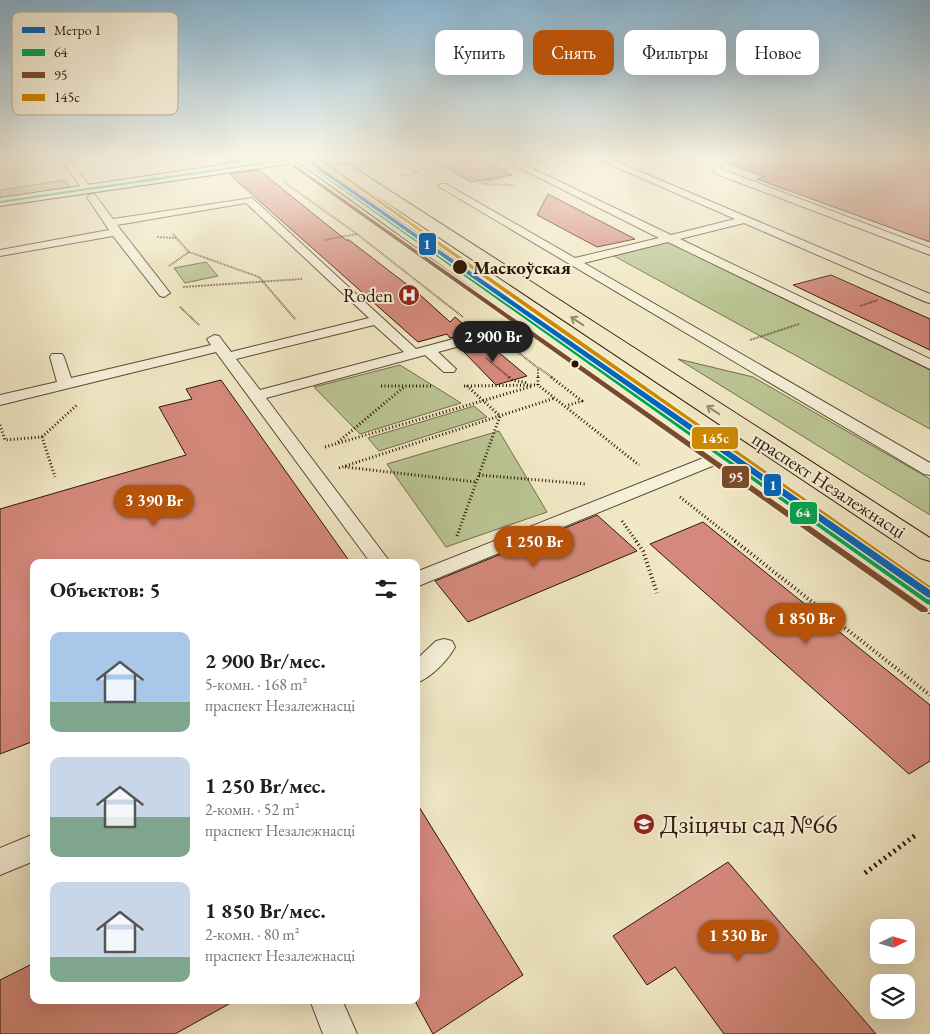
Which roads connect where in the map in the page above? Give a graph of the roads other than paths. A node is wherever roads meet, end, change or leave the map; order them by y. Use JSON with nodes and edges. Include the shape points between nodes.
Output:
{"nodes":[{"id":1,"x":37,"y":204,"type":"edge"},
{"id":2,"x":97,"y":204,"type":"edge"},
{"id":3,"x":222,"y":204,"type":"edge"},
{"id":4,"x":253,"y":204,"type":"edge"},
{"id":5,"x":369,"y":204,"type":"edge"},
{"id":6,"x":401,"y":204,"type":"edge"},
{"id":7,"x":474,"y":204,"type":"edge"},
{"id":8,"x":600,"y":204,"type":"edge"},
{"id":9,"x":708,"y":204,"type":"edge"},
{"id":10,"x":804,"y":204,"type":"edge"},
{"id":11,"x":0,"y":212,"type":"edge"},
{"id":12,"x":745,"y":220,"type":"junction"},
{"id":13,"x":113,"y":228,"type":"junction"},
{"id":14,"x":670,"y":238,"type":"junction"},
{"id":15,"x":930,"y":252,"type":"edge"},
{"id":16,"x":0,"y":253,"type":"edge"},
{"id":17,"x":574,"y":262,"type":"junction"},
{"id":18,"x":162,"y":291,"type":"road end"},
{"id":19,"x":930,"y":299,"type":"edge"},
{"id":20,"x":379,"y":320,"type":"junction"},
{"id":21,"x":532,"y":322,"type":"junction"},
{"id":22,"x":220,"y":348,"type":"junction"},
{"id":23,"x":428,"y":350,"type":"junction"},
{"id":24,"x":413,"y":353,"type":"junction"},
{"id":25,"x":57,"y":357,"type":"dead end"},
{"id":26,"x":930,"y":365,"type":"edge"},
{"id":27,"x":449,"y":369,"type":"road end"},
{"id":28,"x":65,"y":384,"type":"junction"},
{"id":29,"x":256,"y":396,"type":"junction"},
{"id":30,"x":0,"y":400,"type":"edge"},
{"id":31,"x":721,"y":456,"type":"junction"},
{"id":32,"x":930,"y":470,"type":"edge"},
{"id":33,"x":930,"y":551,"type":"edge"},
{"id":34,"x":378,"y":559,"type":"edge"},
{"id":35,"x":420,"y":578,"type":"edge"},
{"id":36,"x":930,"y":602,"type":"edge"},
{"id":37,"x":444,"y":647,"type":"dead end"},
{"id":38,"x":420,"y":670,"type":"edge"},
{"id":39,"x":30,"y":849,"type":"edge"},
{"id":40,"x":0,"y":862,"type":"edge"},
{"id":41,"x":328,"y":1004,"type":"edge"},
{"id":42,"x":340,"y":1034,"type":"edge"}],
"edges":[{"from":1,"to":11,"type":"street"},
{"from":2,"to":13,"type":"lane"},
{"from":3,"to":13,"type":"lane","via":[[140,218]]},
{"from":4,"to":20,"type":"lane"},
{"from":5,"to":21,"type":"main road","name":"праспект Незалежнасці"},
{"from":33,"to":6,"type":"main road","name":"праспект Незалежнасці","one_way":true},
{"from":7,"to":17,"type":"lane"},
{"from":8,"to":14,"type":"lane"},
{"from":9,"to":12,"type":"lane"},
{"from":10,"to":15,"type":"lane"},
{"from":12,"to":14,"type":"lane"},
{"from":12,"to":19,"type":"lane"},
{"from":13,"to":16,"type":"lane"},
{"from":13,"to":18,"type":"lane"},
{"from":14,"to":17,"type":"lane"},
{"from":14,"to":26,"type":"lane"},
{"from":17,"to":32,"type":"lane"},
{"from":20,"to":22,"type":"lane","via":[[309,337]]},
{"from":20,"to":24,"type":"lane"},
{"from":21,"to":23,"type":"lane"},
{"from":21,"to":31,"type":"main road","name":"праспект Незалежнасці"},
{"from":22,"to":28,"type":"lane"},
{"from":22,"to":29,"type":"lane"},
{"from":23,"to":24,"type":"lane"},
{"from":23,"to":27,"type":"lane"},
{"from":24,"to":29,"type":"lane"},
{"from":25,"to":28,"type":"lane"},
{"from":28,"to":30,"type":"lane"},
{"from":29,"to":34,"type":"lane"},
{"from":31,"to":35,"type":"lane"},
{"from":31,"to":36,"type":"main road","name":"праспект Незалежнасці"},
{"from":37,"to":38,"type":"lane"},
{"from":39,"to":40,"type":"lane"},
{"from":41,"to":42,"type":"lane"}]}
